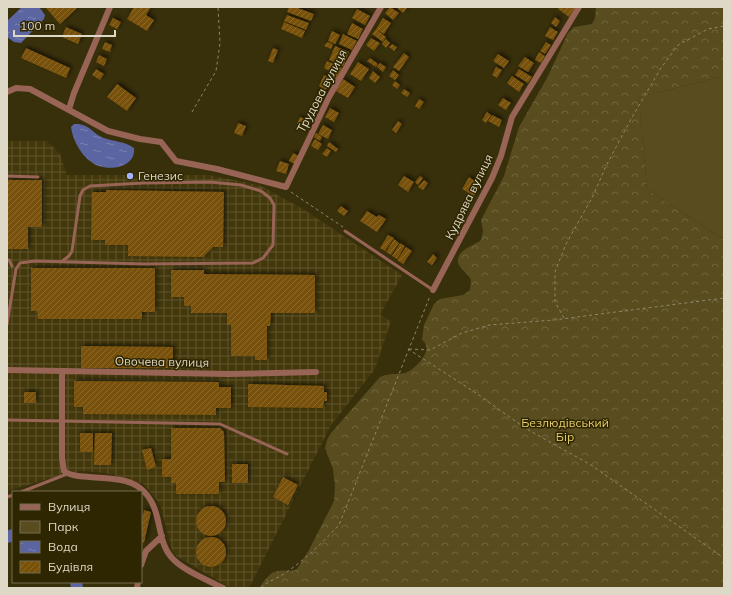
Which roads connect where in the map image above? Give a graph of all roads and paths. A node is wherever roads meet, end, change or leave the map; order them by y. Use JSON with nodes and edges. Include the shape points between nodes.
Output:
{"nodes":[{"id":1,"x":110,"y":7,"type":"edge"},
{"id":2,"x":218,"y":7,"type":"edge"},
{"id":3,"x":382,"y":7,"type":"edge"},
{"id":4,"x":579,"y":7,"type":"edge"},
{"id":5,"x":724,"y":26,"type":"edge"},
{"id":6,"x":7,"y":92,"type":"edge"},
{"id":7,"x":69,"y":109,"type":"junction"},
{"id":8,"x":192,"y":112,"type":"dead end"},
{"id":9,"x":7,"y":176,"type":"edge"},
{"id":10,"x":38,"y":177,"type":"dead end"},
{"id":11,"x":286,"y":187,"type":"junction"},
{"id":12,"x":345,"y":231,"type":"joint"},
{"id":13,"x":7,"y":260,"type":"edge"},
{"id":14,"x":60,"y":262,"type":"junction"},
{"id":15,"x":12,"y":266,"type":"dead end"},
{"id":16,"x":433,"y":290,"type":"junction"},
{"id":17,"x":724,"y":298,"type":"edge"},
{"id":18,"x":564,"y":318,"type":"junction"},
{"id":19,"x":7,"y":324,"type":"edge"},
{"id":20,"x":408,"y":349,"type":"junction"},
{"id":21,"x":7,"y":370,"type":"edge"},
{"id":22,"x":62,"y":371,"type":"junction"},
{"id":23,"x":316,"y":372,"type":"dead end"},
{"id":24,"x":7,"y":420,"type":"edge"},
{"id":25,"x":63,"y":420,"type":"junction"},
{"id":26,"x":287,"y":454,"type":"dead end"},
{"id":27,"x":67,"y":474,"type":"junction"},
{"id":28,"x":24,"y":491,"type":"edge"},
{"id":29,"x":162,"y":536,"type":"junction"},
{"id":30,"x":724,"y":558,"type":"edge"},
{"id":31,"x":142,"y":562,"type":"edge"},
{"id":32,"x":223,"y":588,"type":"edge"},
{"id":33,"x":261,"y":588,"type":"edge"}],
"edges":[{"from":1,"to":7,"type":"street"},
{"from":2,"to":8,"type":"path","via":[[220,43],[216,71]]},
{"from":3,"to":11,"type":"street","name":"Трудова вулиця","via":[[329,97]]},
{"from":4,"to":16,"type":"street","name":"Кудрява вулиця","via":[[512,117],[492,178]]},
{"from":5,"to":18,"type":"path","via":[[708,29],[678,44],[631,119],[566,244],[555,272],[555,302]]},
{"from":6,"to":7,"type":"street","via":[[16,88],[30,89]]},
{"from":7,"to":11,"type":"street","via":[[108,131],[161,142],[176,161],[217,168]]},
{"from":9,"to":10,"type":"lane"},
{"from":11,"to":12,"type":"path","via":[[341,225]]},
{"from":12,"to":16,"type":"lane"},
{"from":13,"to":15,"type":"lane"},
{"from":14,"to":14,"type":"lane","via":[[72,251],[80,196],[83,190],[90,186],[210,182],[241,185],[261,191],[274,205],[273,245],[268,255],[253,263]]},
{"from":14,"to":19,"type":"lane","via":[[20,263],[16,270]]},
{"from":16,"to":20,"type":"path"},
{"from":17,"to":18,"type":"path"},
{"from":18,"to":20,"type":"path","via":[[489,325],[462,333],[430,350]]},
{"from":20,"to":30,"type":"path","via":[[525,428],[592,465]]},
{"from":20,"to":33,"type":"path","via":[[339,525],[284,574],[269,580]]},
{"from":21,"to":22,"type":"street","name":"Овочева вулиця"},
{"from":22,"to":23,"type":"street","name":"Овочева вулиця","via":[[229,374]]},
{"from":22,"to":25,"type":"street"},
{"from":24,"to":25,"type":"lane"},
{"from":25,"to":26,"type":"lane","via":[[220,424]]},
{"from":25,"to":27,"type":"street","via":[[62,467]]},
{"from":27,"to":28,"type":"lane"},
{"from":27,"to":29,"type":"street","via":[[110,478],[139,487],[155,508]]},
{"from":29,"to":31,"type":"street","via":[[146,552]]},
{"from":29,"to":32,"type":"street","via":[[173,559]]}]}
